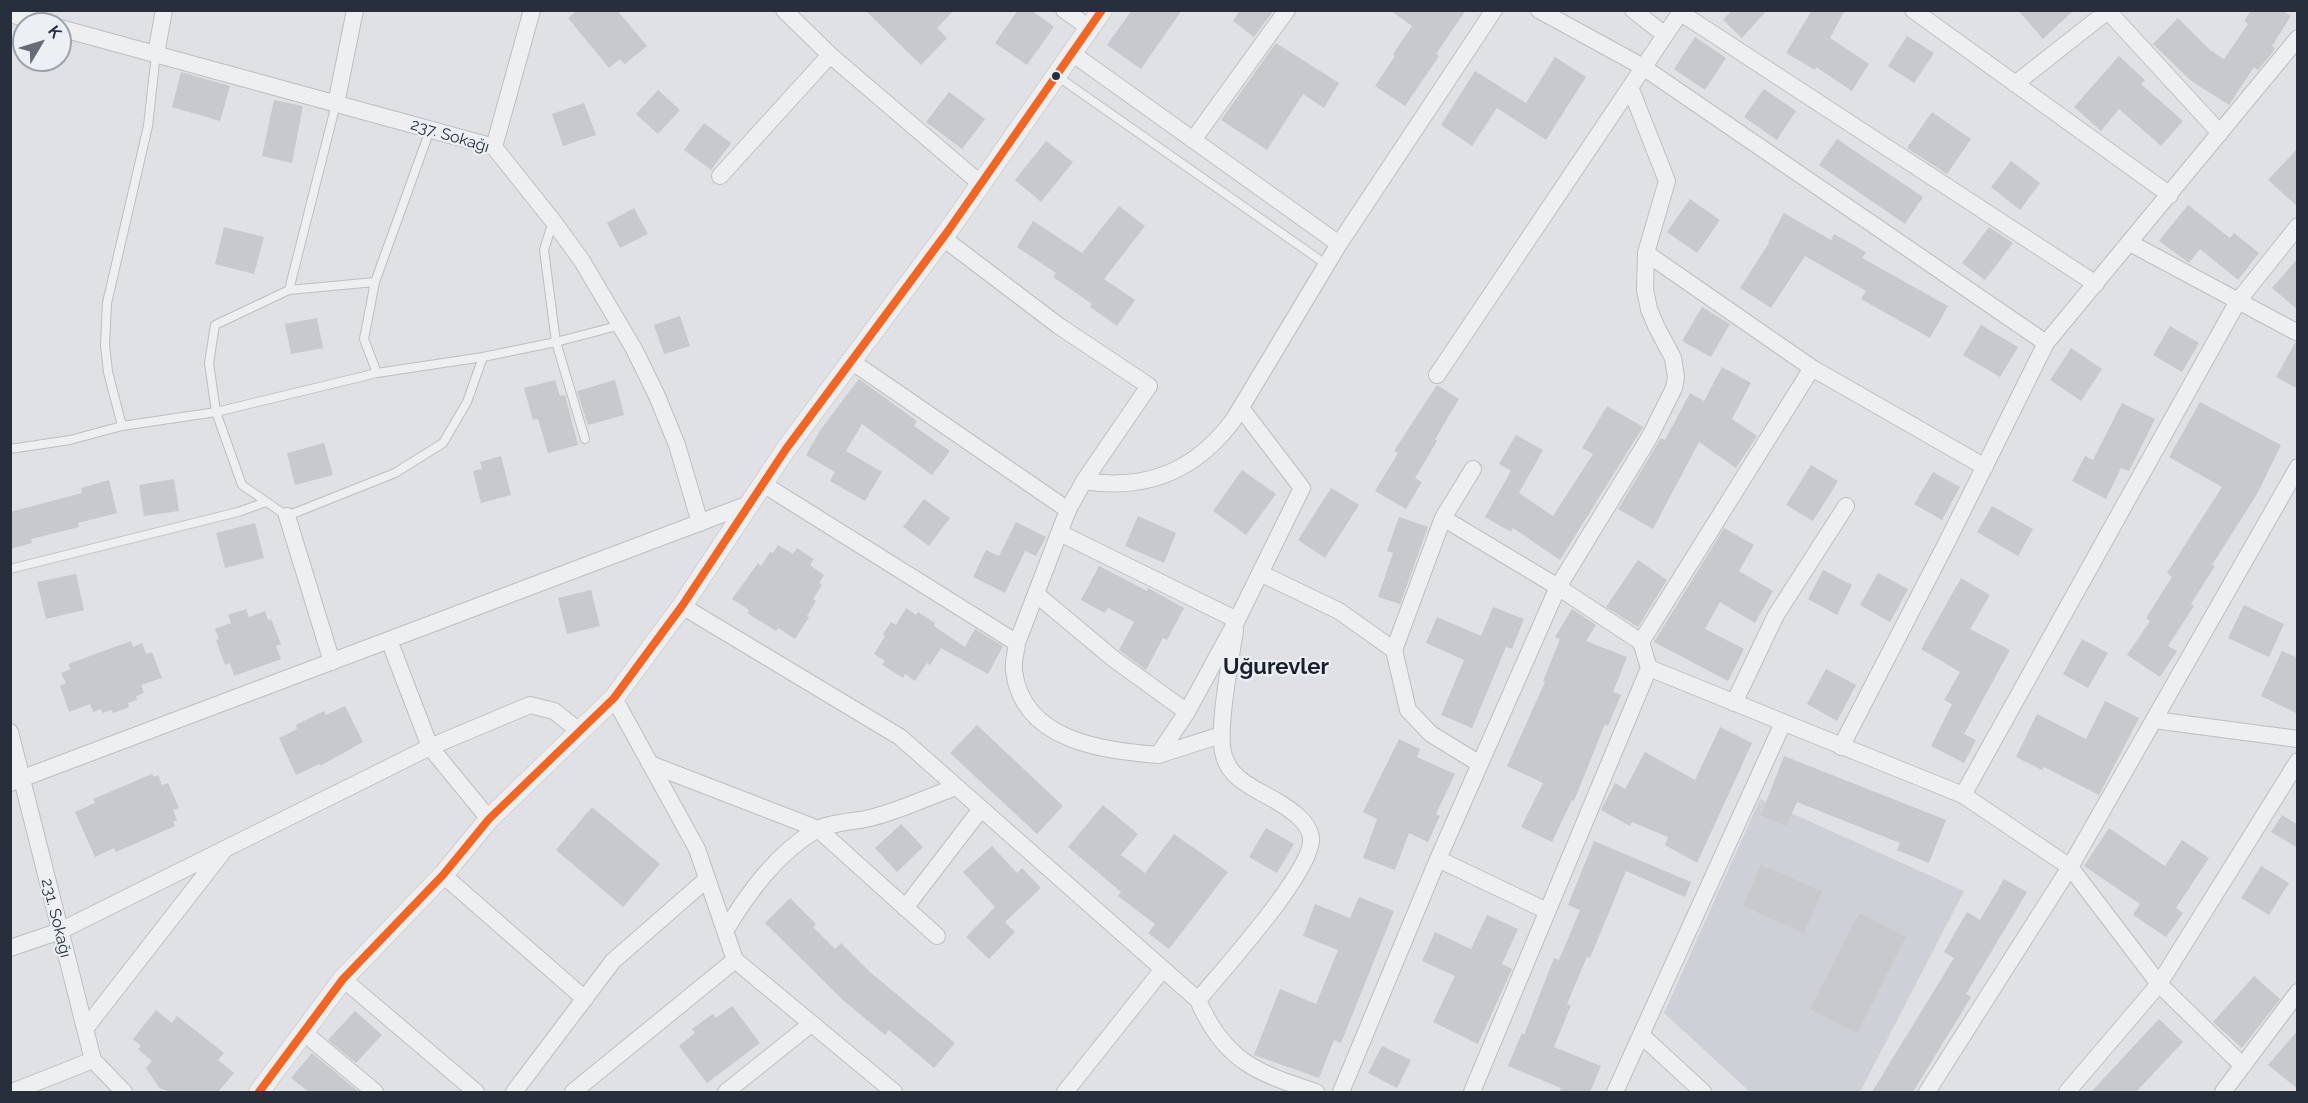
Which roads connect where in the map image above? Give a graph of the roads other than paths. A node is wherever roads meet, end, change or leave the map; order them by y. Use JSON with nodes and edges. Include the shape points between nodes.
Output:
{"nodes":[{"id":1,"x":164,"y":10,"type":"edge"},
{"id":2,"x":355,"y":10,"type":"edge"},
{"id":3,"x":532,"y":10,"type":"edge"},
{"id":4,"x":784,"y":10,"type":"edge"},
{"id":5,"x":1064,"y":10,"type":"edge"},
{"id":6,"x":1102,"y":10,"type":"edge"},
{"id":7,"x":1287,"y":10,"type":"edge"},
{"id":8,"x":1494,"y":10,"type":"edge"},
{"id":9,"x":1539,"y":10,"type":"edge"},
{"id":10,"x":1633,"y":10,"type":"edge"},
{"id":11,"x":1913,"y":10,"type":"edge"},
{"id":12,"x":2108,"y":11,"type":"edge"},
{"id":13,"x":1681,"y":12,"type":"edge"},
{"id":14,"x":1091,"y":29,"type":"junction"},
{"id":15,"x":72,"y":31,"type":"edge"},
{"id":16,"x":1665,"y":35,"type":"junction"},
{"id":17,"x":2298,"y":38,"type":"edge"},
{"id":18,"x":156,"y":54,"type":"junction"},
{"id":19,"x":1073,"y":54,"type":"junction"},
{"id":20,"x":830,"y":55,"type":"junction"},
{"id":21,"x":1643,"y":67,"type":"junction"},
{"id":22,"x":1057,"y":76,"type":"junction"},
{"id":23,"x":2015,"y":84,"type":"junction"},
{"id":24,"x":1630,"y":87,"type":"junction"},
{"id":25,"x":336,"y":104,"type":"junction"},
{"id":26,"x":430,"y":130,"type":"junction"},
{"id":27,"x":2220,"y":133,"type":"junction"},
{"id":28,"x":1193,"y":140,"type":"junction"},
{"id":29,"x":494,"y":147,"type":"junction"},
{"id":30,"x":720,"y":176,"type":"dead end"},
{"id":31,"x":981,"y":184,"type":"junction"},
{"id":32,"x":2170,"y":195,"type":"junction"},
{"id":33,"x":553,"y":221,"type":"junction"},
{"id":34,"x":2298,"y":226,"type":"edge"},
{"id":35,"x":943,"y":238,"type":"junction"},
{"id":36,"x":2130,"y":243,"type":"junction"},
{"id":37,"x":1339,"y":244,"type":"junction"},
{"id":38,"x":1646,"y":253,"type":"junction"},
{"id":39,"x":1327,"y":265,"type":"junction"},
{"id":40,"x":375,"y":282,"type":"junction"},
{"id":41,"x":2096,"y":284,"type":"junction"},
{"id":42,"x":289,"y":291,"type":"junction"},
{"id":43,"x":2238,"y":301,"type":"junction"},
{"id":44,"x":621,"y":326,"type":"junction"},
{"id":45,"x":2298,"y":333,"type":"edge"},
{"id":46,"x":556,"y":342,"type":"junction"},
{"id":47,"x":2046,"y":343,"type":"junction"},
{"id":48,"x":483,"y":357,"type":"junction"},
{"id":49,"x":851,"y":361,"type":"junction"},
{"id":50,"x":1812,"y":368,"type":"junction"},
{"id":51,"x":377,"y":373,"type":"junction"},
{"id":52,"x":1437,"y":375,"type":"dead end"},
{"id":53,"x":1241,"y":408,"type":"junction"},
{"id":54,"x":216,"y":411,"type":"junction"},
{"id":55,"x":122,"y":426,"type":"junction"},
{"id":56,"x":585,"y":439,"type":"dead end"},
{"id":57,"x":10,"y":449,"type":"edge"},
{"id":58,"x":1985,"y":467,"type":"junction"},
{"id":59,"x":2298,"y":468,"type":"edge"},
{"id":60,"x":1473,"y":469,"type":"dead end"},
{"id":61,"x":1084,"y":481,"type":"junction"},
{"id":62,"x":763,"y":484,"type":"junction"},
{"id":63,"x":266,"y":502,"type":"junction"},
{"id":64,"x":749,"y":504,"type":"junction"},
{"id":65,"x":1846,"y":506,"type":"dead end"},
{"id":66,"x":1068,"y":510,"type":"junction"},
{"id":67,"x":287,"y":516,"type":"junction"},
{"id":68,"x":1443,"y":518,"type":"junction"},
{"id":69,"x":700,"y":523,"type":"junction"},
{"id":70,"x":1060,"y":533,"type":"junction"},
{"id":71,"x":10,"y":569,"type":"edge"},
{"id":72,"x":1260,"y":573,"type":"junction"},
{"id":73,"x":1558,"y":587,"type":"junction"},
{"id":74,"x":1036,"y":594,"type":"junction"},
{"id":75,"x":682,"y":606,"type":"junction"},
{"id":76,"x":1237,"y":620,"type":"junction"},
{"id":77,"x":389,"y":640,"type":"junction"},
{"id":78,"x":1641,"y":642,"type":"junction"},
{"id":79,"x":1017,"y":643,"type":"junction"},
{"id":80,"x":1394,"y":650,"type":"junction"},
{"id":81,"x":332,"y":662,"type":"junction"},
{"id":82,"x":1649,"y":668,"type":"junction"},
{"id":83,"x":614,"y":698,"type":"junction"},
{"id":84,"x":1734,"y":703,"type":"junction"},
{"id":85,"x":1187,"y":712,"type":"junction"},
{"id":86,"x":2154,"y":720,"type":"junction"},
{"id":87,"x":1783,"y":723,"type":"junction"},
{"id":88,"x":578,"y":730,"type":"junction"},
{"id":89,"x":10,"y":732,"type":"edge"},
{"id":90,"x":1221,"y":735,"type":"junction"},
{"id":91,"x":2298,"y":739,"type":"edge"},
{"id":92,"x":430,"y":747,"type":"junction"},
{"id":93,"x":1841,"y":747,"type":"junction"},
{"id":94,"x":1158,"y":755,"type":"junction"},
{"id":95,"x":2298,"y":761,"type":"edge"},
{"id":96,"x":650,"y":764,"type":"junction"},
{"id":97,"x":1480,"y":764,"type":"junction"},
{"id":98,"x":16,"y":781,"type":"edge"},
{"id":99,"x":956,"y":787,"type":"junction"},
{"id":100,"x":1963,"y":795,"type":"junction"},
{"id":101,"x":981,"y":809,"type":"junction"},
{"id":102,"x":489,"y":819,"type":"junction"},
{"id":103,"x":819,"y":829,"type":"junction"},
{"id":104,"x":224,"y":850,"type":"junction"},
{"id":105,"x":1437,"y":859,"type":"junction"},
{"id":106,"x":2070,"y":867,"type":"junction"},
{"id":107,"x":443,"y":875,"type":"junction"},
{"id":108,"x":707,"y":879,"type":"junction"},
{"id":109,"x":905,"y":908,"type":"junction"},
{"id":110,"x":1547,"y":911,"type":"junction"},
{"id":111,"x":60,"y":931,"type":"junction"},
{"id":112,"x":725,"y":931,"type":"junction"},
{"id":113,"x":937,"y":936,"type":"dead end"},
{"id":114,"x":10,"y":948,"type":"edge"},
{"id":115,"x":735,"y":960,"type":"junction"},
{"id":116,"x":1163,"y":969,"type":"junction"},
{"id":117,"x":343,"y":979,"type":"junction"},
{"id":118,"x":2160,"y":984,"type":"junction"},
{"id":119,"x":2298,"y":992,"type":"edge"},
{"id":120,"x":585,"y":999,"type":"junction"},
{"id":121,"x":1198,"y":1000,"type":"junction"},
{"id":122,"x":811,"y":1024,"type":"junction"},
{"id":123,"x":85,"y":1029,"type":"junction"},
{"id":124,"x":303,"y":1032,"type":"junction"},
{"id":125,"x":1641,"y":1035,"type":"junction"},
{"id":126,"x":93,"y":1060,"type":"junction"},
{"id":127,"x":2243,"y":1066,"type":"junction"},
{"id":128,"x":12,"y":1092,"type":"edge"},
{"id":129,"x":124,"y":1092,"type":"edge"},
{"id":130,"x":259,"y":1092,"type":"edge"},
{"id":131,"x":375,"y":1092,"type":"edge"},
{"id":132,"x":476,"y":1092,"type":"edge"},
{"id":133,"x":514,"y":1092,"type":"edge"},
{"id":134,"x":573,"y":1092,"type":"edge"},
{"id":135,"x":726,"y":1092,"type":"edge"},
{"id":136,"x":894,"y":1092,"type":"edge"},
{"id":137,"x":1065,"y":1092,"type":"edge"},
{"id":138,"x":1316,"y":1092,"type":"edge"},
{"id":139,"x":1341,"y":1092,"type":"edge"},
{"id":140,"x":1472,"y":1092,"type":"edge"},
{"id":141,"x":1614,"y":1092,"type":"edge"},
{"id":142,"x":1703,"y":1092,"type":"edge"},
{"id":143,"x":1928,"y":1092,"type":"edge"},
{"id":144,"x":2067,"y":1092,"type":"edge"},
{"id":145,"x":2223,"y":1092,"type":"edge"}],
"edges":[{"from":1,"to":18,"type":"street"},
{"from":2,"to":25,"type":"street"},
{"from":3,"to":29,"type":"street"},
{"from":4,"to":20,"type":"street"},
{"from":5,"to":14,"type":"street"},
{"from":6,"to":14,"type":"street"},
{"from":7,"to":28,"type":"street"},
{"from":8,"to":37,"type":"street"},
{"from":9,"to":21,"type":"street"},
{"from":10,"to":16,"type":"street"},
{"from":11,"to":23,"type":"street"},
{"from":12,"to":23,"type":"street"},
{"from":12,"to":27,"type":"street"},
{"from":13,"to":16,"type":"street"},
{"from":13,"to":41,"type":"street"},
{"from":14,"to":19,"type":"street"},
{"from":15,"to":18,"type":"street","name":"237. Sokağı"},
{"from":16,"to":21,"type":"street"},
{"from":17,"to":27,"type":"street"},
{"from":18,"to":25,"type":"street","name":"237. Sokağı"},
{"from":18,"to":55,"type":"lane","via":[[148,126],[106,313],[108,372]]},
{"from":19,"to":22,"type":"street"},
{"from":19,"to":28,"type":"street"},
{"from":20,"to":30,"type":"street"},
{"from":20,"to":31,"type":"street"},
{"from":21,"to":24,"type":"street"},
{"from":21,"to":47,"type":"street"},
{"from":22,"to":31,"type":"street"},
{"from":22,"to":39,"type":"lane"},
{"from":23,"to":32,"type":"street"},
{"from":24,"to":38,"type":"street","via":[[1666,182]]},
{"from":24,"to":52,"type":"street"},
{"from":25,"to":26,"type":"street","name":"237. Sokağı"},
{"from":25,"to":42,"type":"lane"},
{"from":26,"to":29,"type":"street","name":"237. Sokağı"},
{"from":26,"to":40,"type":"lane"},
{"from":27,"to":32,"type":"street"},
{"from":28,"to":37,"type":"street"},
{"from":29,"to":33,"type":"street","name":"237. Sokağı"},
{"from":31,"to":35,"type":"street"},
{"from":32,"to":36,"type":"street"},
{"from":33,"to":44,"type":"street","name":"237. Sokağı"},
{"from":33,"to":46,"type":"lane","via":[[544,250]]},
{"from":34,"to":43,"type":"street"},
{"from":35,"to":49,"type":"street"},
{"from":35,"to":61,"type":"street","via":[[1059,326],[1149,386]]},
{"from":36,"to":41,"type":"street"},
{"from":36,"to":43,"type":"street"},
{"from":37,"to":39,"type":"street"},
{"from":38,"to":50,"type":"street"},
{"from":38,"to":73,"type":"street","via":[[1645,290],[1656,326],[1673,358],[1674,388],[1649,438]]},
{"from":39,"to":53,"type":"street"},
{"from":40,"to":42,"type":"lane"},
{"from":40,"to":51,"type":"lane","via":[[364,339]]},
{"from":41,"to":47,"type":"street"},
{"from":42,"to":54,"type":"lane","via":[[215,325],[209,363]]},
{"from":43,"to":45,"type":"street"},
{"from":43,"to":100,"type":"street"},
{"from":44,"to":46,"type":"lane"},
{"from":44,"to":69,"type":"street","name":"237. Sokağı","via":[[668,420]]},
{"from":46,"to":48,"type":"lane"},
{"from":46,"to":56,"type":"lane"},
{"from":47,"to":58,"type":"street"},
{"from":48,"to":51,"type":"lane"},
{"from":48,"to":67,"type":"lane","via":[[467,402],[443,443],[395,473]]},
{"from":49,"to":62,"type":"street"},
{"from":49,"to":66,"type":"street"},
{"from":50,"to":58,"type":"street"},
{"from":50,"to":78,"type":"street"},
{"from":51,"to":54,"type":"lane"},
{"from":53,"to":61,"type":"street","via":[[1210,447],[1180,468],[1123,484]]},
{"from":53,"to":72,"type":"street","via":[[1302,488]]},
{"from":54,"to":55,"type":"lane"},
{"from":54,"to":63,"type":"lane","via":[[242,485]]},
{"from":55,"to":57,"type":"lane","via":[[70,440]]},
{"from":58,"to":93,"type":"street"},
{"from":59,"to":86,"type":"street"},
{"from":60,"to":68,"type":"street"},
{"from":61,"to":66,"type":"street"},
{"from":62,"to":64,"type":"street"},
{"from":62,"to":79,"type":"street"},
{"from":63,"to":67,"type":"lane"},
{"from":63,"to":71,"type":"lane"},
{"from":64,"to":69,"type":"street"},
{"from":64,"to":75,"type":"street"},
{"from":65,"to":84,"type":"street","via":[[1776,615]]},
{"from":66,"to":70,"type":"street"},
{"from":67,"to":81,"type":"street"},
{"from":68,"to":73,"type":"street"},
{"from":68,"to":80,"type":"street"},
{"from":69,"to":77,"type":"street"},
{"from":70,"to":74,"type":"street"},
{"from":70,"to":76,"type":"street"},
{"from":72,"to":76,"type":"street"},
{"from":72,"to":80,"type":"street","via":[[1339,611]]},
{"from":73,"to":78,"type":"street"},
{"from":73,"to":97,"type":"street"},
{"from":74,"to":79,"type":"street"},
{"from":74,"to":85,"type":"street","via":[[1115,660]]},
{"from":75,"to":83,"type":"street"},
{"from":75,"to":99,"type":"street","via":[[900,737]]},
{"from":76,"to":85,"type":"street"},
{"from":76,"to":90,"type":"street"},
{"from":77,"to":81,"type":"street"},
{"from":77,"to":92,"type":"street"},
{"from":78,"to":82,"type":"street"},
{"from":79,"to":94,"type":"street","via":[[1014,669],[1021,698],[1042,725],[1078,742]]},
{"from":80,"to":97,"type":"street","via":[[1408,710],[1431,734]]},
{"from":81,"to":98,"type":"street"},
{"from":82,"to":84,"type":"street"},
{"from":82,"to":110,"type":"street"},
{"from":83,"to":88,"type":"street"},
{"from":83,"to":96,"type":"street"},
{"from":84,"to":87,"type":"street"},
{"from":85,"to":94,"type":"street"},
{"from":86,"to":91,"type":"street"},
{"from":86,"to":106,"type":"street"},
{"from":87,"to":93,"type":"street"},
{"from":87,"to":125,"type":"street"},
{"from":88,"to":92,"type":"street","via":[[554,711],[530,705]]},
{"from":88,"to":102,"type":"street"},
{"from":89,"to":98,"type":"street","name":"231. Sokağı"},
{"from":90,"to":94,"type":"street"},
{"from":90,"to":121,"type":"street","via":[[1224,758],[1236,777],[1304,822],[1311,842],[1284,895]]},
{"from":92,"to":102,"type":"street"},
{"from":92,"to":104,"type":"street"},
{"from":93,"to":100,"type":"street"},
{"from":95,"to":118,"type":"street"},
{"from":96,"to":103,"type":"street"},
{"from":96,"to":108,"type":"street","via":[[697,849]]},
{"from":97,"to":105,"type":"street"},
{"from":98,"to":111,"type":"street","name":"231. Sokağı"},
{"from":99,"to":101,"type":"street"},
{"from":99,"to":103,"type":"street","via":[[872,817]]},
{"from":100,"to":106,"type":"street"},
{"from":101,"to":109,"type":"street"},
{"from":101,"to":116,"type":"street"},
{"from":102,"to":107,"type":"street"},
{"from":103,"to":109,"type":"street"},
{"from":103,"to":112,"type":"street","via":[[767,872]]},
{"from":104,"to":111,"type":"street"},
{"from":104,"to":123,"type":"street"},
{"from":105,"to":110,"type":"street"},
{"from":105,"to":139,"type":"street"},
{"from":106,"to":118,"type":"street"},
{"from":106,"to":143,"type":"street"},
{"from":107,"to":117,"type":"street"},
{"from":107,"to":120,"type":"street"},
{"from":108,"to":112,"type":"street"},
{"from":108,"to":120,"type":"street","via":[[613,961]]},
{"from":109,"to":113,"type":"street"},
{"from":110,"to":140,"type":"street"},
{"from":111,"to":114,"type":"street"},
{"from":111,"to":123,"type":"street","name":"231. Sokağı"},
{"from":112,"to":115,"type":"street"},
{"from":115,"to":122,"type":"street"},
{"from":115,"to":134,"type":"street"},
{"from":116,"to":121,"type":"street"},
{"from":116,"to":137,"type":"street"},
{"from":117,"to":124,"type":"street"},
{"from":117,"to":132,"type":"street"},
{"from":118,"to":127,"type":"street"},
{"from":118,"to":144,"type":"street"},
{"from":119,"to":127,"type":"street"},
{"from":120,"to":133,"type":"street"},
{"from":121,"to":138,"type":"street","via":[[1223,1043],[1247,1065],[1276,1080]]},
{"from":122,"to":135,"type":"street"},
{"from":122,"to":136,"type":"street"},
{"from":123,"to":126,"type":"street","name":"231. Sokağı"},
{"from":124,"to":130,"type":"street"},
{"from":124,"to":131,"type":"street"},
{"from":125,"to":141,"type":"street"},
{"from":125,"to":142,"type":"street"},
{"from":126,"to":128,"type":"street"},
{"from":126,"to":129,"type":"street","name":"231. Sokağı"},
{"from":127,"to":145,"type":"street"}]}
